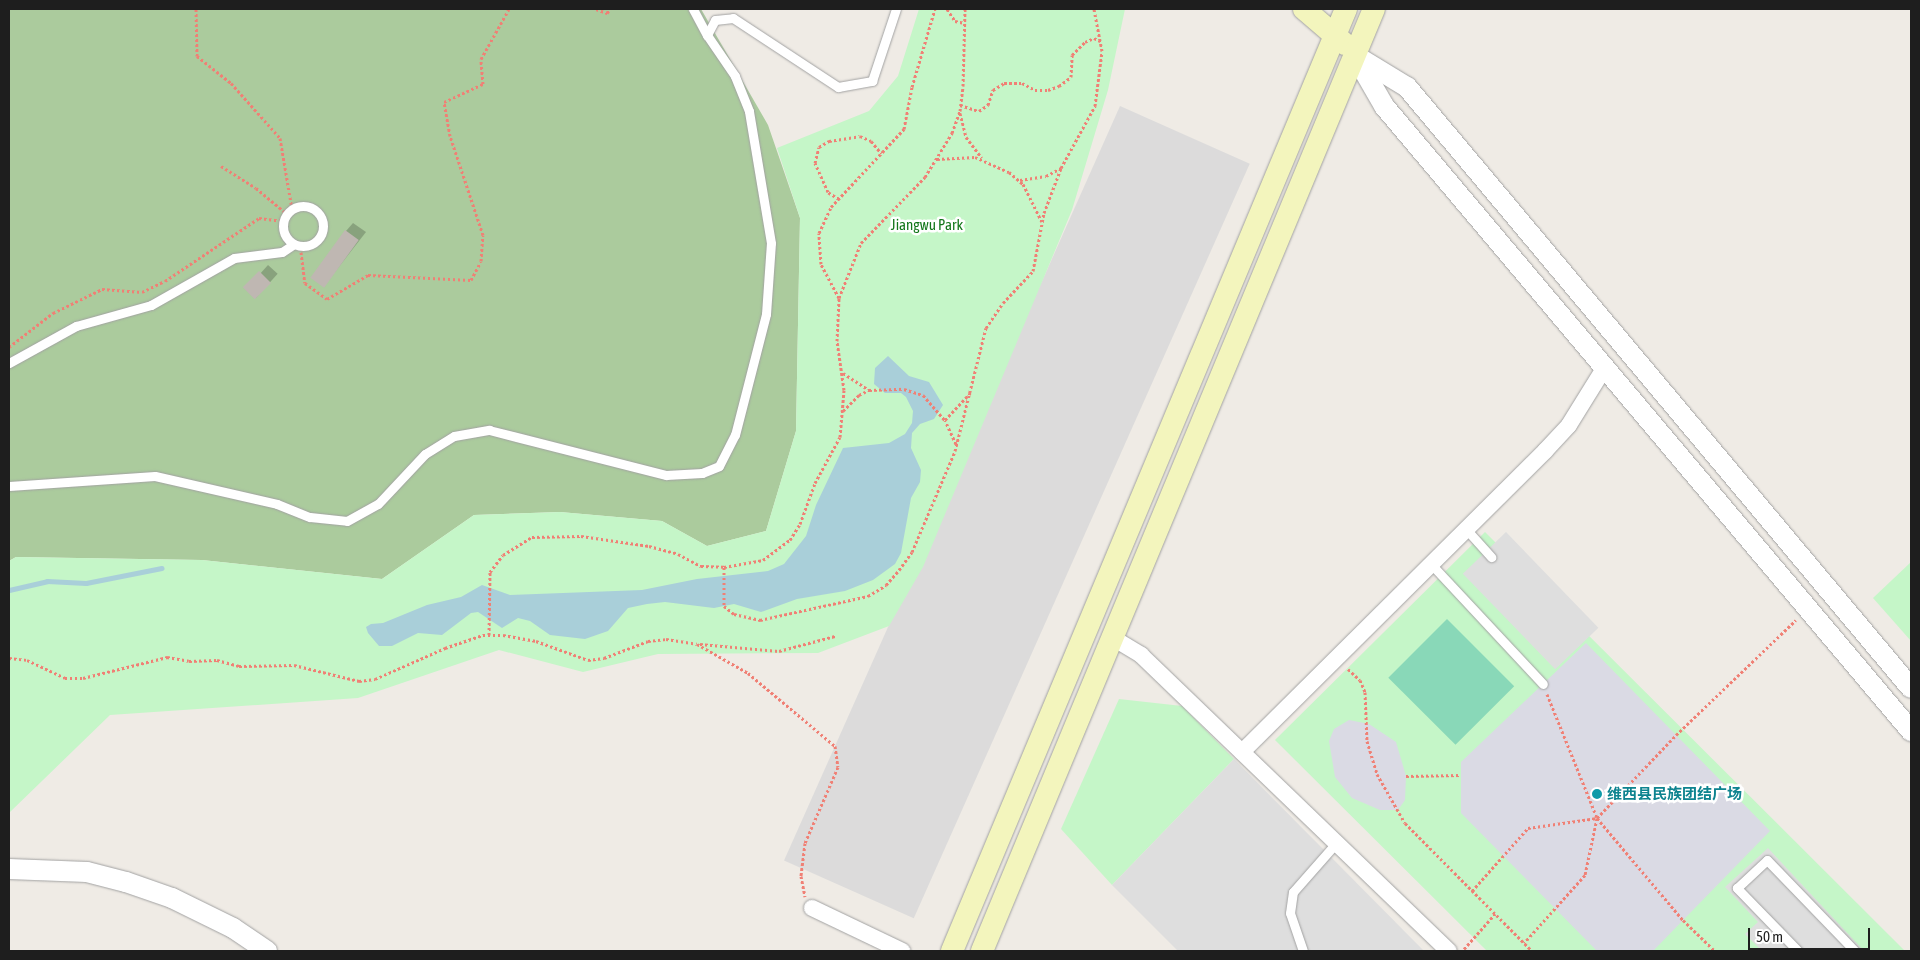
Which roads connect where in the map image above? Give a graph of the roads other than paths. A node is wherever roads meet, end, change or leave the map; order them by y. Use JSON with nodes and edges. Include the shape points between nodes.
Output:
{"nodes":[{"id":1,"x":693,"y":9,"type":"edge"},
{"id":2,"x":896,"y":9,"type":"edge"},
{"id":3,"x":1304,"y":9,"type":"edge"},
{"id":4,"x":1346,"y":9,"type":"edge"},
{"id":5,"x":1374,"y":9,"type":"edge"},
{"id":6,"x":1336,"y":34,"type":"junction"},
{"id":7,"x":707,"y":35,"type":"junction"},
{"id":8,"x":1354,"y":54,"type":"junction"},
{"id":9,"x":297,"y":245,"type":"junction"},
{"id":10,"x":9,"y":363,"type":"edge"},
{"id":11,"x":1606,"y":367,"type":"junction"},
{"id":12,"x":9,"y":486,"type":"edge"},
{"id":13,"x":1466,"y":529,"type":"junction"},
{"id":14,"x":1491,"y":557,"type":"dead end"},
{"id":15,"x":1431,"y":564,"type":"junction"},
{"id":16,"x":1113,"y":638,"type":"junction"},
{"id":17,"x":1543,"y":684,"type":"road end"},
{"id":18,"x":1911,"y":688,"type":"edge"},
{"id":19,"x":1911,"y":731,"type":"edge"},
{"id":20,"x":1242,"y":752,"type":"junction"},
{"id":21,"x":1336,"y":843,"type":"junction"},
{"id":22,"x":9,"y":869,"type":"edge"},
{"id":23,"x":812,"y":908,"type":"road end"},
{"id":24,"x":267,"y":951,"type":"edge"},
{"id":25,"x":902,"y":951,"type":"edge"},
{"id":26,"x":952,"y":951,"type":"edge"},
{"id":27,"x":982,"y":951,"type":"edge"},
{"id":28,"x":1303,"y":951,"type":"edge"},
{"id":29,"x":1449,"y":951,"type":"edge"},
{"id":30,"x":1798,"y":951,"type":"edge"},
{"id":31,"x":1855,"y":951,"type":"edge"}],
"edges":[{"from":1,"to":7,"type":"lane"},
{"from":2,"to":7,"type":"lane","via":[[872,81],[838,87],[733,18],[715,20]]},
{"from":3,"to":6,"type":"main road"},
{"from":4,"to":6,"type":"main road"},
{"from":5,"to":8,"type":"main road"},
{"from":6,"to":8,"type":"main road"},
{"from":6,"to":26,"type":"main road"},
{"from":7,"to":12,"type":"lane","via":[[734,76],[749,111],[771,243],[766,314],[736,435],[719,466],[702,472],[666,475],[489,430],[454,436],[425,454],[378,504],[347,520],[310,517],[277,504],[154,476]]},
{"from":8,"to":11,"type":"street","via":[[1384,106]]},
{"from":8,"to":16,"type":"main road"},
{"from":8,"to":18,"type":"street","via":[[1407,87]]},
{"from":9,"to":9,"type":"lane","via":[[284,234],[287,215],[312,208],[323,225],[314,243]]},
{"from":9,"to":10,"type":"lane","via":[[282,252],[234,258],[151,305],[76,326]]},
{"from":11,"to":13,"type":"street","via":[[1569,424]]},
{"from":11,"to":19,"type":"street"},
{"from":13,"to":14,"type":"lane"},
{"from":13,"to":15,"type":"street"},
{"from":15,"to":17,"type":"lane"},
{"from":15,"to":20,"type":"street"},
{"from":16,"to":20,"type":"street","via":[[1141,655]]},
{"from":16,"to":27,"type":"main road"},
{"from":20,"to":21,"type":"street"},
{"from":21,"to":28,"type":"lane","via":[[1292,892],[1290,913]]},
{"from":21,"to":29,"type":"street"},
{"from":22,"to":24,"type":"street","via":[[87,872],[126,882],[172,898],[232,928]]},
{"from":23,"to":25,"type":"street"},
{"from":30,"to":31,"type":"lane","via":[[1737,888],[1767,860]]}]}
